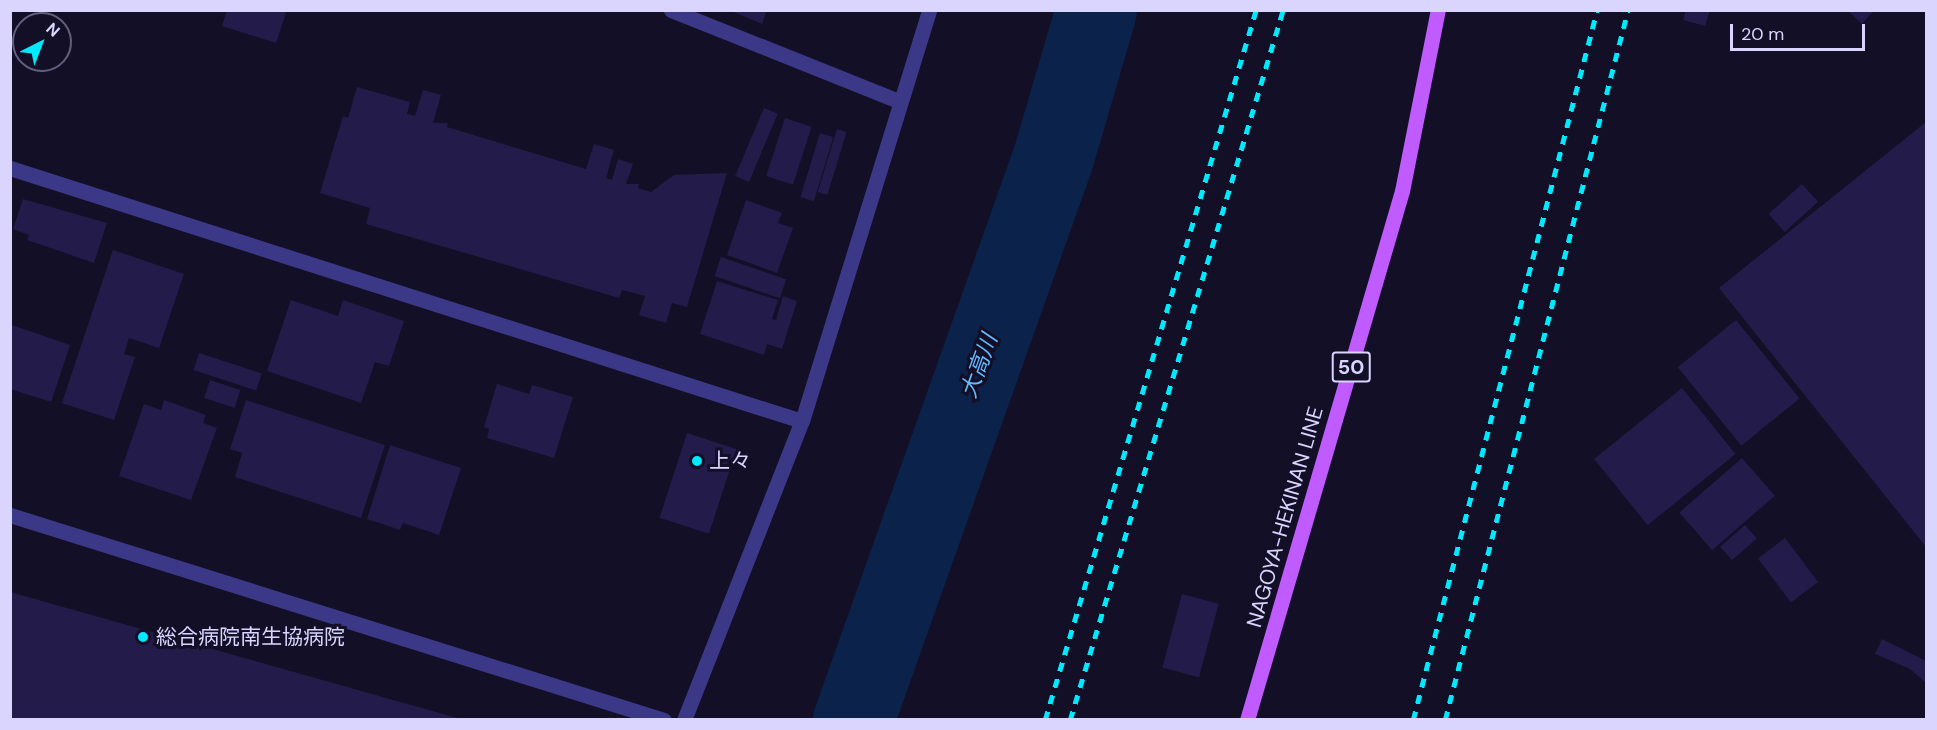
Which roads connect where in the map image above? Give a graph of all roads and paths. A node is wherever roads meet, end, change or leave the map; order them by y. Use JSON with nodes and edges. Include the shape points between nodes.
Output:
{"nodes":[{"id":1,"x":671,"y":10,"type":"edge"},
{"id":2,"x":929,"y":10,"type":"edge"},
{"id":3,"x":1438,"y":10,"type":"edge"},
{"id":4,"x":898,"y":101,"type":"junction"},
{"id":5,"x":10,"y":168,"type":"edge"},
{"id":6,"x":802,"y":421,"type":"junction"},
{"id":7,"x":10,"y":515,"type":"edge"},
{"id":8,"x":664,"y":720,"type":"edge"},
{"id":9,"x":684,"y":720,"type":"edge"},
{"id":10,"x":1247,"y":720,"type":"edge"}],
"edges":[{"from":1,"to":4,"type":"street"},
{"from":2,"to":4,"type":"street"},
{"from":3,"to":10,"type":"main road","name":"NAGOYA-HEKINAN LINE","number":"50","via":[[1402,191]]},
{"from":4,"to":6,"type":"street"},
{"from":5,"to":6,"type":"street"},
{"from":6,"to":9,"type":"street"},
{"from":7,"to":8,"type":"street"}]}
